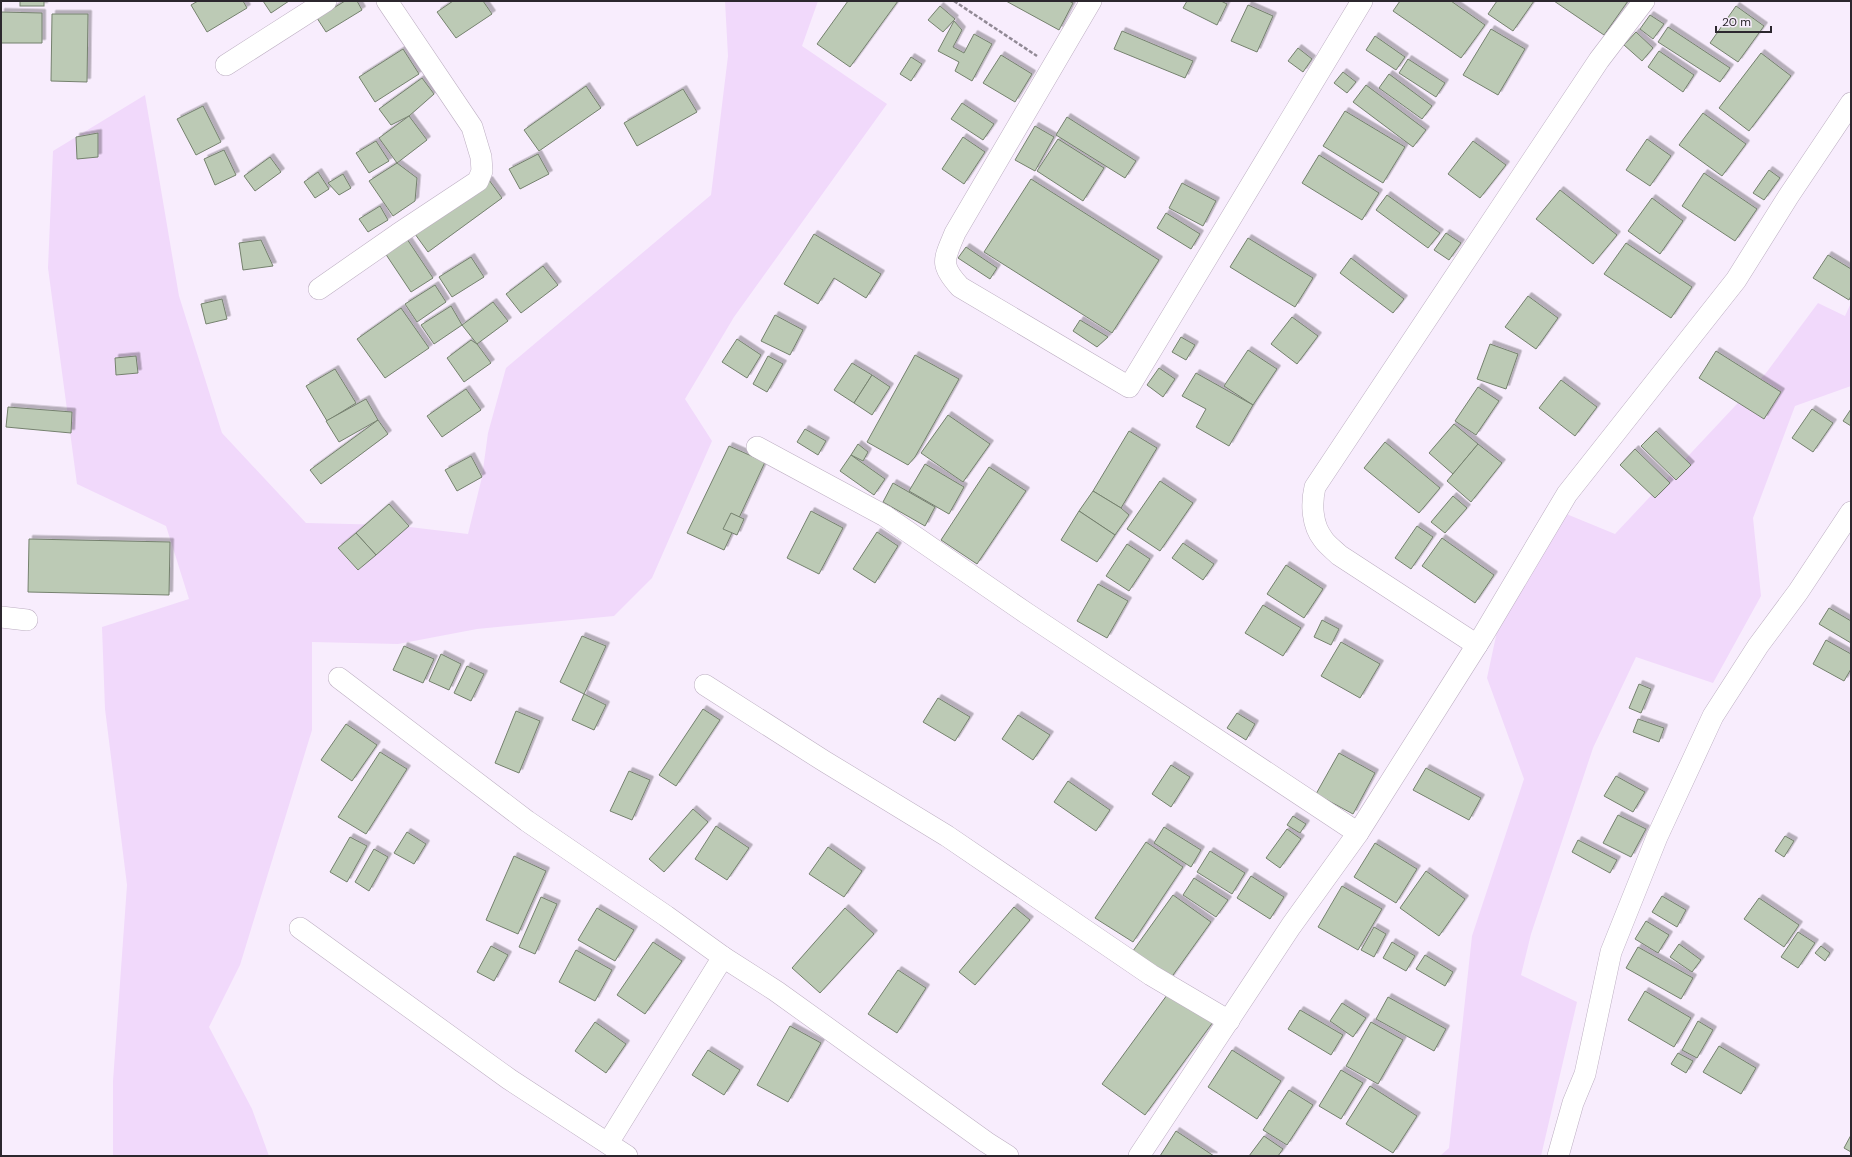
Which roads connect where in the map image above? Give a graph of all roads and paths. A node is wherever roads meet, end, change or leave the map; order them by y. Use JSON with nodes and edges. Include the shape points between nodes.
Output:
{"nodes":[{"id":1,"x":326,"y":1,"type":"edge"},
{"id":2,"x":388,"y":1,"type":"edge"},
{"id":3,"x":954,"y":1,"type":"edge"},
{"id":4,"x":1091,"y":1,"type":"edge"},
{"id":5,"x":1362,"y":1,"type":"edge"},
{"id":6,"x":1644,"y":1,"type":"edge"},
{"id":7,"x":226,"y":65,"type":"dead end"},
{"id":8,"x":1053,"y":66,"type":"junction"},
{"id":9,"x":1851,"y":103,"type":"edge"},
{"id":10,"x":319,"y":289,"type":"dead end"},
{"id":11,"x":756,"y":447,"type":"dead end"},
{"id":12,"x":1851,"y":512,"type":"edge"},
{"id":13,"x":1,"y":617,"type":"edge"},
{"id":14,"x":26,"y":620,"type":"dead end"},
{"id":15,"x":1477,"y":645,"type":"junction"},
{"id":16,"x":340,"y":678,"type":"dead end"},
{"id":17,"x":705,"y":685,"type":"dead end"},
{"id":18,"x":1358,"y":833,"type":"junction"},
{"id":19,"x":300,"y":928,"type":"dead end"},
{"id":20,"x":722,"y":958,"type":"junction"},
{"id":21,"x":1229,"y":1021,"type":"junction"},
{"id":22,"x":608,"y":1143,"type":"junction"},
{"id":23,"x":627,"y":1156,"type":"edge"},
{"id":24,"x":1008,"y":1156,"type":"edge"},
{"id":25,"x":1139,"y":1156,"type":"edge"},
{"id":26,"x":1558,"y":1156,"type":"edge"}],
"edges":[{"from":1,"to":7,"type":"street"},
{"from":2,"to":10,"type":"street","via":[[472,127],[481,157],[482,172],[478,181]]},
{"from":3,"to":8,"type":"path"},
{"from":4,"to":8,"type":"street"},
{"from":5,"to":8,"type":"street","via":[[1129,387],[960,287],[945,267],[945,258],[955,233]]},
{"from":6,"to":15,"type":"street","via":[[1599,60],[1315,487],[1312,501],[1314,520],[1322,539],[1339,555]]},
{"from":9,"to":15,"type":"street","via":[[1736,280],[1567,494]]},
{"from":11,"to":18,"type":"street","via":[[885,516],[1026,613]]},
{"from":12,"to":26,"type":"street","via":[[1712,716],[1660,829],[1612,952],[1585,1074]]},
{"from":13,"to":14,"type":"street"},
{"from":15,"to":18,"type":"street"},
{"from":16,"to":20,"type":"street","via":[[527,821],[666,916]]},
{"from":17,"to":21,"type":"street","via":[[947,836],[1151,975]]},
{"from":18,"to":21,"type":"street","via":[[1291,926]]},
{"from":19,"to":22,"type":"street","via":[[509,1079]]},
{"from":20,"to":22,"type":"street"},
{"from":20,"to":24,"type":"street","via":[[776,991]]},
{"from":21,"to":25,"type":"street"},
{"from":22,"to":23,"type":"street"}]}
